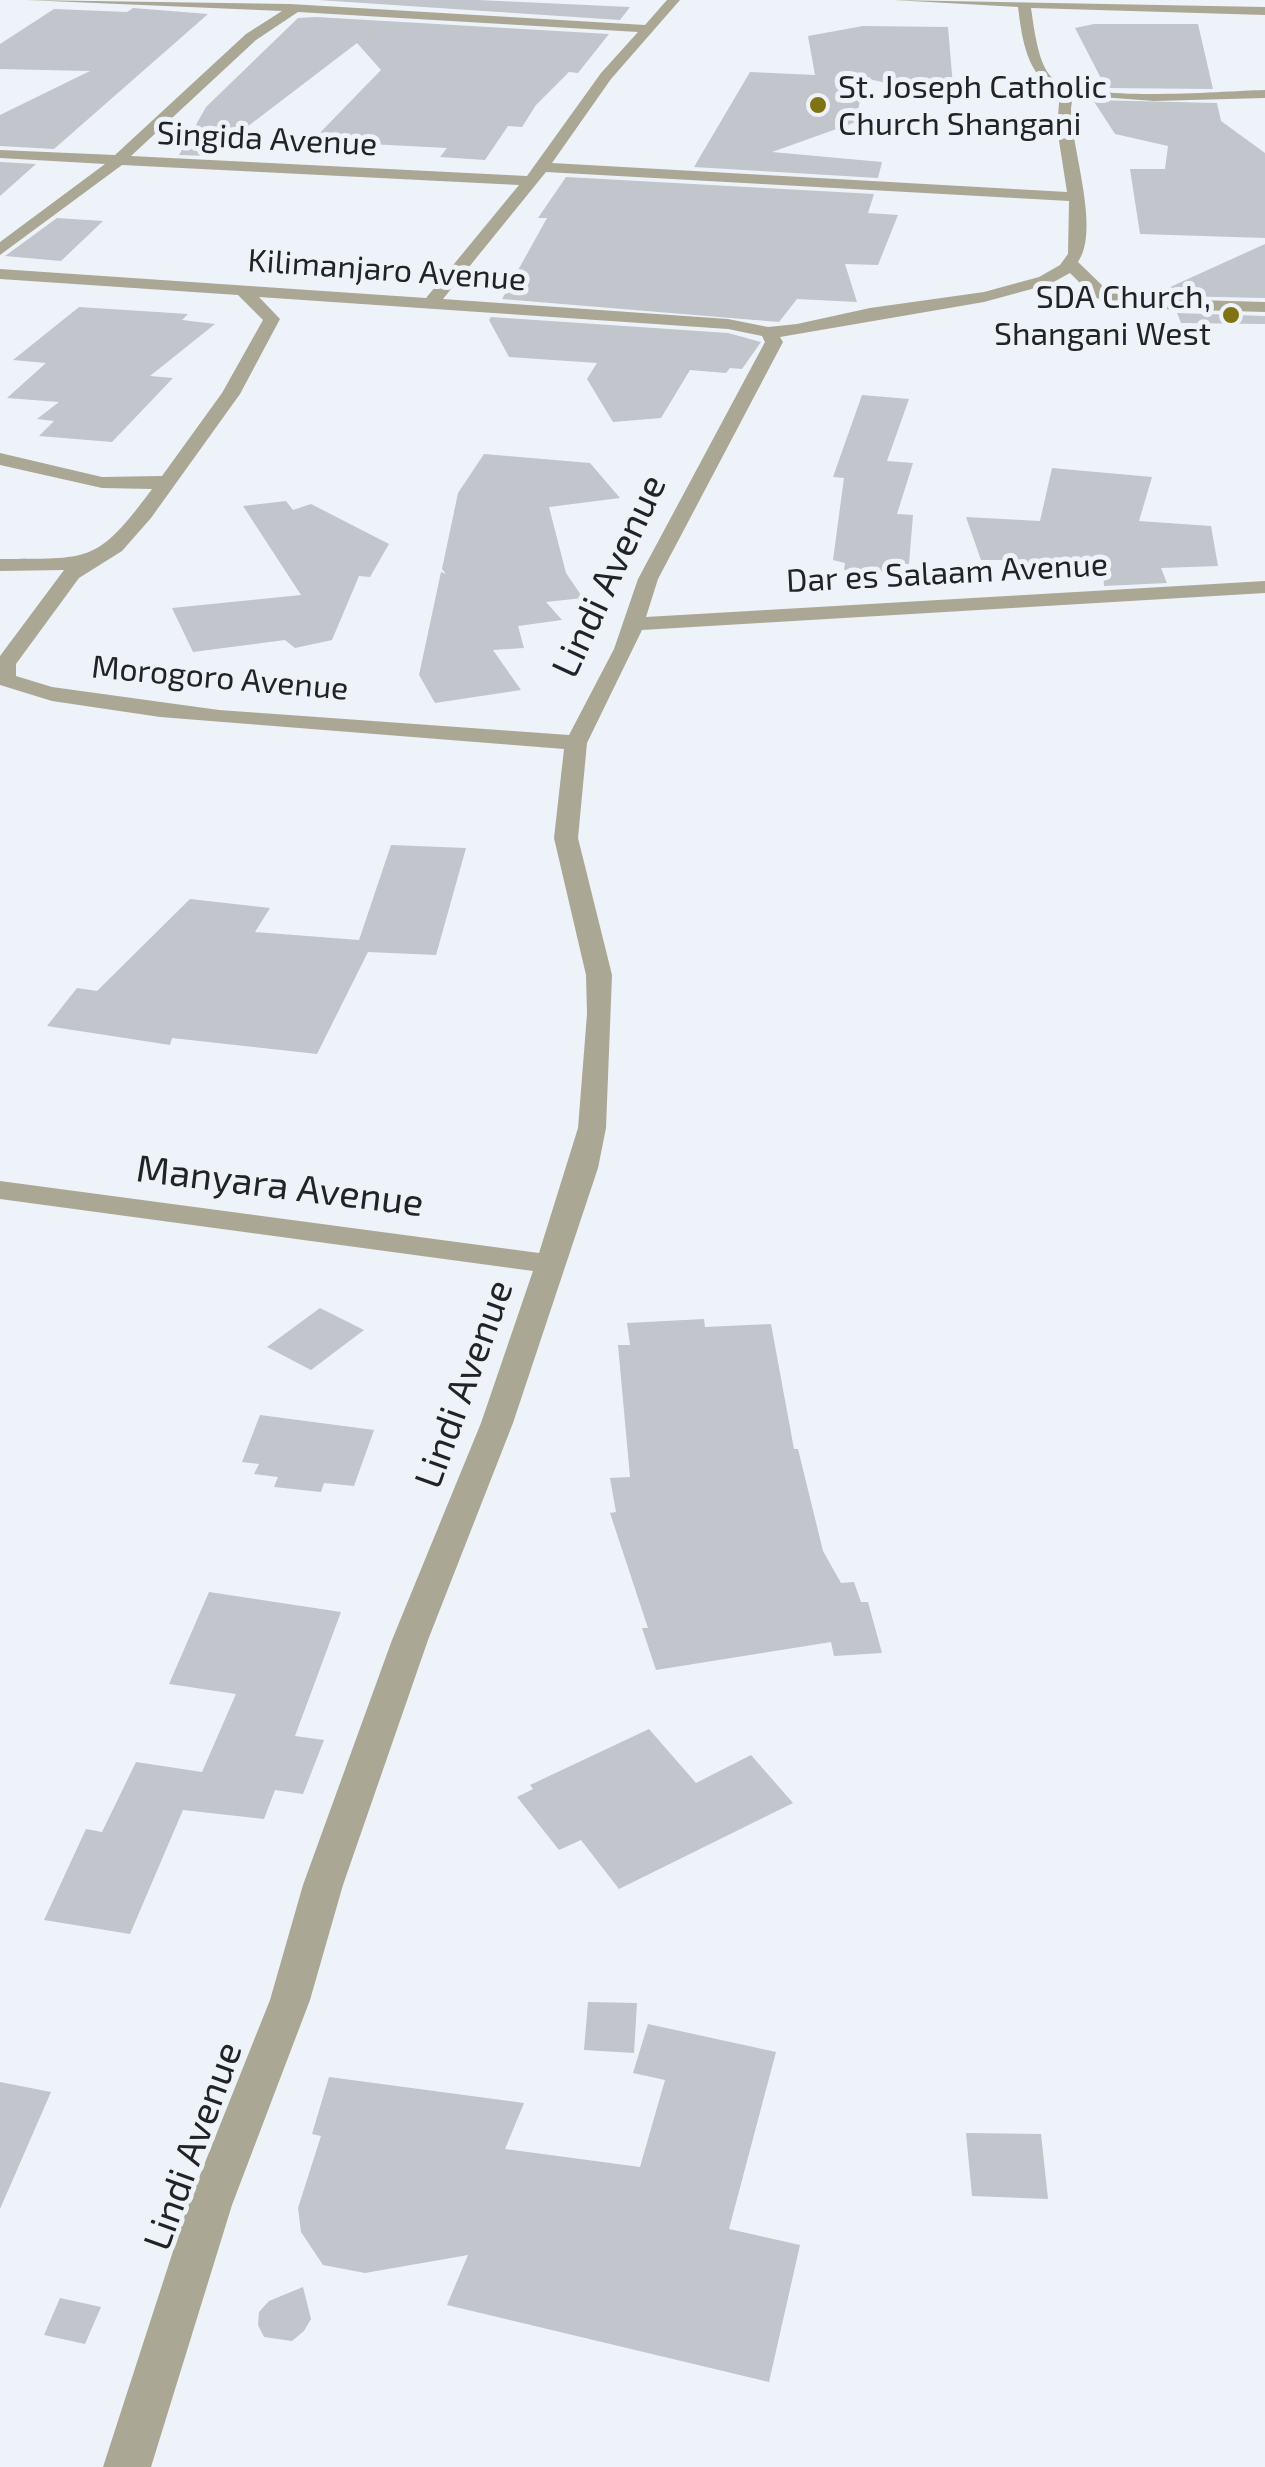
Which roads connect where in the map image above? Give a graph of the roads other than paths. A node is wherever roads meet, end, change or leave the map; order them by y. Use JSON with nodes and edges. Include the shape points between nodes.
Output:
{"nodes":[{"id":1,"x":32,"y":0,"type":"edge"},
{"id":2,"x":674,"y":0,"type":"edge"},
{"id":3,"x":899,"y":0,"type":"edge"},
{"id":4,"x":1024,"y":4,"type":"junction"},
{"id":5,"x":295,"y":6,"type":"edge"},
{"id":6,"x":1265,"y":11,"type":"edge"},
{"id":7,"x":650,"y":29,"type":"junction"},
{"id":8,"x":1068,"y":89,"type":"junction"},
{"id":9,"x":1265,"y":94,"type":"edge"},
{"id":10,"x":0,"y":154,"type":"edge"},
{"id":11,"x":118,"y":159,"type":"junction"},
{"id":12,"x":542,"y":167,"type":"junction"},
{"id":13,"x":530,"y":180,"type":"junction"},
{"id":14,"x":57,"y":181,"type":"dead end"},
{"id":15,"x":82,"y":190,"type":"junction"},
{"id":16,"x":1072,"y":197,"type":"junction"},
{"id":17,"x":0,"y":250,"type":"edge"},
{"id":18,"x":1072,"y":264,"type":"junction"},
{"id":19,"x":0,"y":274,"type":"edge"},
{"id":20,"x":241,"y":289,"type":"junction"},
{"id":21,"x":432,"y":302,"type":"junction"},
{"id":22,"x":1265,"y":307,"type":"edge"},
{"id":23,"x":770,"y":332,"type":"junction"},
{"id":24,"x":0,"y":459,"type":"edge"},
{"id":25,"x":167,"y":481,"type":"junction"},
{"id":26,"x":84,"y":564,"type":"junction"},
{"id":27,"x":0,"y":565,"type":"edge"},
{"id":28,"x":1265,"y":587,"type":"edge"},
{"id":29,"x":633,"y":624,"type":"junction"},
{"id":30,"x":7,"y":684,"type":"edge"},
{"id":31,"x":576,"y":743,"type":"junction"},
{"id":32,"x":0,"y":1190,"type":"edge"},
{"id":33,"x":550,"y":1264,"type":"junction"},
{"id":34,"x":127,"y":2467,"type":"edge"}],
"edges":[{"from":1,"to":5,"type":"street"},
{"from":2,"to":7,"type":"street"},
{"from":3,"to":4,"type":"street"},
{"from":4,"to":6,"type":"street"},
{"from":4,"to":8,"type":"street","via":[[1043,77]]},
{"from":5,"to":7,"type":"street"},
{"from":5,"to":11,"type":"street"},
{"from":7,"to":12,"type":"street","via":[[606,76]]},
{"from":8,"to":9,"type":"street"},
{"from":8,"to":16,"type":"street"},
{"from":10,"to":11,"type":"street","name":"Singida Avenue"},
{"from":11,"to":13,"type":"street","name":"Singida Avenue"},
{"from":11,"to":15,"type":"street"},
{"from":12,"to":13,"type":"street"},
{"from":12,"to":16,"type":"street"},
{"from":13,"to":21,"type":"street"},
{"from":14,"to":15,"type":"street"},
{"from":15,"to":17,"type":"street"},
{"from":16,"to":18,"type":"street","via":[[1078,217]]},
{"from":18,"to":22,"type":"street","via":[[1100,292],[1126,303]]},
{"from":18,"to":23,"type":"street","name":"Kilimanjaro Avenue","via":[[1009,291]]},
{"from":19,"to":20,"type":"street","name":"Kilimanjaro Avenue"},
{"from":20,"to":21,"type":"street","name":"Kilimanjaro Avenue"},
{"from":20,"to":25,"type":"street","name":"Morogoro Avenue","via":[[272,319],[232,394]]},
{"from":21,"to":23,"type":"street","name":"Kilimanjaro Avenue"},
{"from":23,"to":29,"type":"street","name":"Lindi Avenue","via":[[774,342],[648,579]]},
{"from":24,"to":25,"type":"street","via":[[106,486]]},
{"from":25,"to":26,"type":"street","name":"Morogoro Avenue","via":[[121,542]]},
{"from":26,"to":27,"type":"street"},
{"from":26,"to":30,"type":"street","name":"Morogoro Avenue","via":[[5,664]]},
{"from":28,"to":29,"type":"street","name":"Dar es Salaam Avenue"},
{"from":29,"to":31,"type":"street","name":"Lindi Avenue"},
{"from":30,"to":31,"type":"street","name":"Morogoro Avenue","via":[[187,714]]},
{"from":31,"to":33,"type":"street","name":"Lindi Avenue","via":[[566,838],[599,976],[598,1063],[583,1168]]},
{"from":32,"to":33,"type":"street","name":"Manyara Avenue"},
{"from":33,"to":34,"type":"street","name":"Lindi Avenue","via":[[329,1866],[290,2000],[210,2205]]}]}
